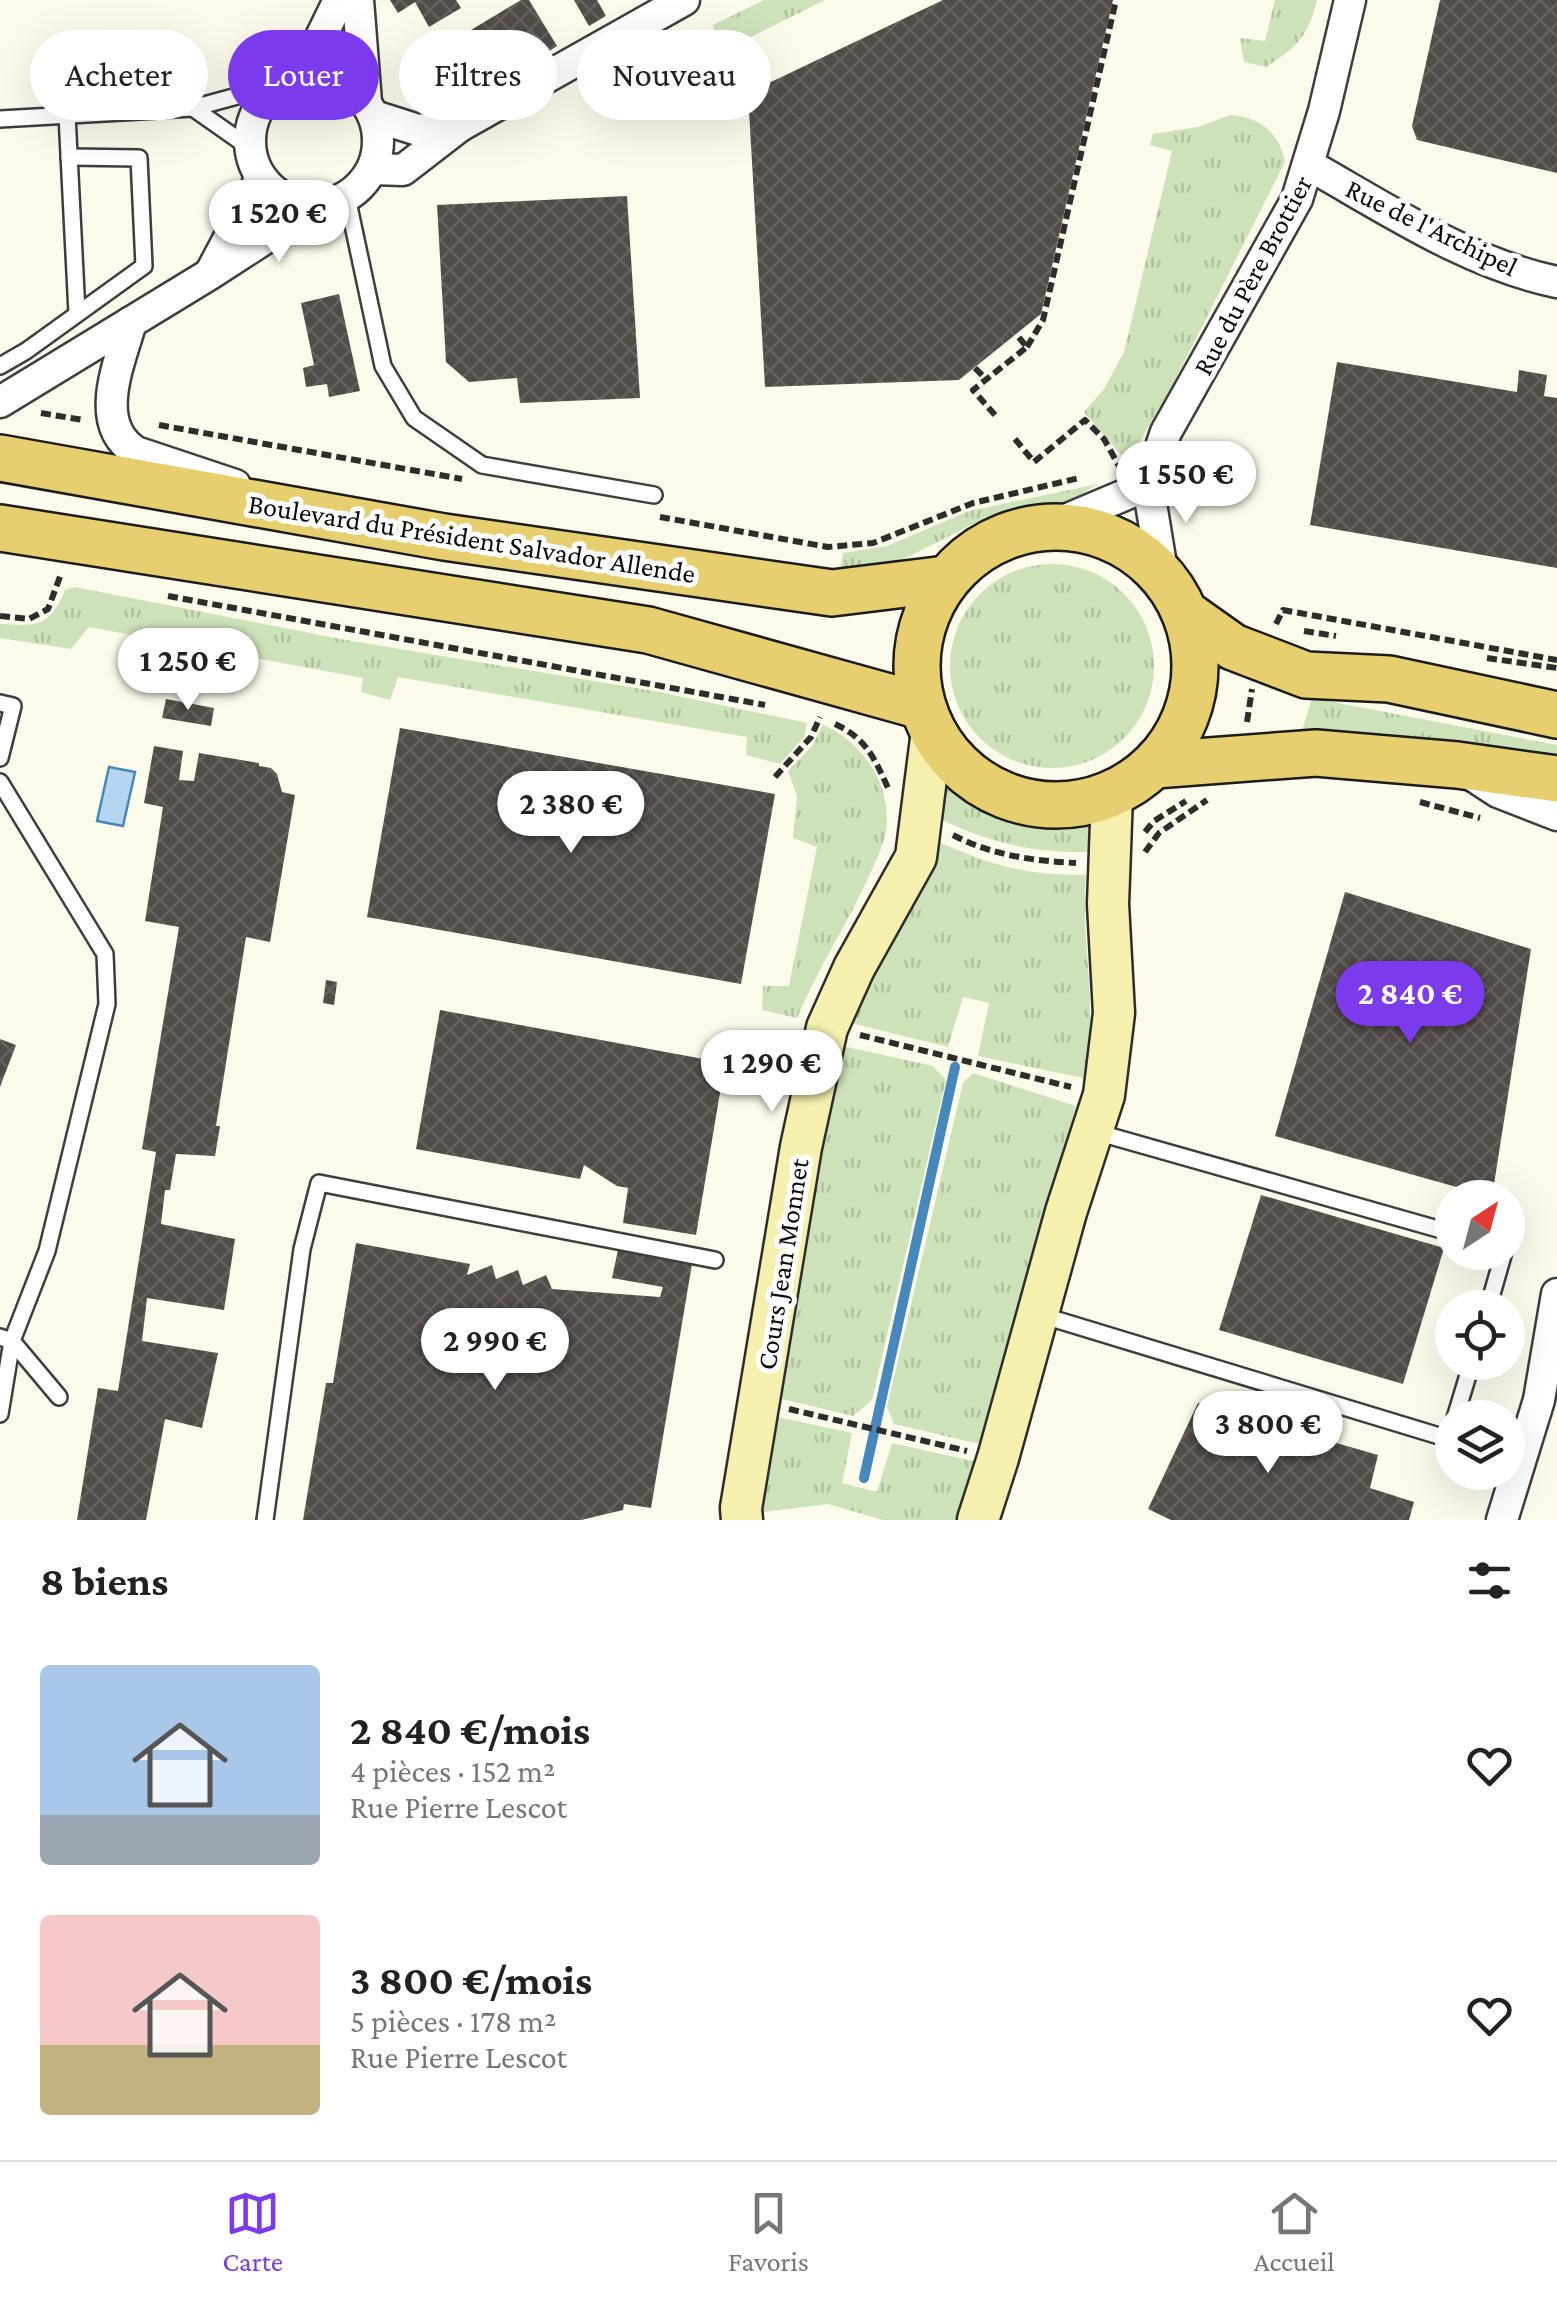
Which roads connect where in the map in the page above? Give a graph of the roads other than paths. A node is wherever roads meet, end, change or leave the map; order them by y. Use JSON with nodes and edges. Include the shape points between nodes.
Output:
{"nodes":[{"id":1,"x":339,"y":0,"type":"edge"},
{"id":2,"x":358,"y":0,"type":"edge"},
{"id":3,"x":684,"y":0,"type":"edge"},
{"id":4,"x":1350,"y":0,"type":"edge"},
{"id":5,"x":322,"y":30,"type":"edge"},
{"id":6,"x":361,"y":30,"type":"edge"},
{"id":7,"x":379,"y":113,"type":"edge"},
{"id":8,"x":30,"y":117,"type":"edge"},
{"id":9,"x":0,"y":119,"type":"edge"},
{"id":10,"x":208,"y":119,"type":"edge"},
{"id":11,"x":67,"y":120,"type":"edge"},
{"id":12,"x":254,"y":120,"type":"edge"},
{"id":13,"x":374,"y":120,"type":"edge"},
{"id":14,"x":460,"y":126,"type":"junction"},
{"id":15,"x":250,"y":148,"type":"junction"},
{"id":16,"x":69,"y":157,"type":"junction"},
{"id":17,"x":1309,"y":165,"type":"junction"},
{"id":18,"x":373,"y":169,"type":"junction"},
{"id":19,"x":261,"y":178,"type":"junction"},
{"id":20,"x":347,"y":197,"type":"junction"},
{"id":21,"x":315,"y":206,"type":"junction"},
{"id":22,"x":210,"y":274,"type":"junction"},
{"id":23,"x":1557,"y":282,"type":"edge"},
{"id":24,"x":76,"y":314,"type":"junction"},
{"id":25,"x":131,"y":322,"type":"junction"},
{"id":26,"x":0,"y":366,"type":"edge"},
{"id":27,"x":14,"y":407,"type":"edge"},
{"id":28,"x":0,"y":458,"type":"edge"},
{"id":29,"x":1148,"y":485,"type":"junction"},
{"id":30,"x":654,"y":495,"type":"dead end"},
{"id":31,"x":317,"y":515,"type":"junction"},
{"id":32,"x":1049,"y":526,"type":"junction"},
{"id":33,"x":0,"y":528,"type":"edge"},
{"id":34,"x":946,"y":579,"type":"junction"},
{"id":35,"x":1174,"y":595,"type":"junction"},
{"id":36,"x":0,"y":703,"type":"edge"},
{"id":37,"x":1557,"y":715,"type":"edge"},
{"id":38,"x":926,"y":718,"type":"junction"},
{"id":39,"x":0,"y":758,"type":"edge"},
{"id":40,"x":1457,"y":764,"type":"junction"},
{"id":41,"x":1155,"y":765,"type":"junction"},
{"id":42,"x":1557,"y":779,"type":"edge"},
{"id":43,"x":0,"y":782,"type":"edge"},
{"id":44,"x":1112,"y":794,"type":"junction"},
{"id":45,"x":1557,"y":815,"type":"edge"},
{"id":46,"x":1093,"y":1131,"type":"junction"},
{"id":47,"x":1435,"y":1228,"type":"edge"},
{"id":48,"x":715,"y":1260,"type":"dead end"},
{"id":49,"x":1557,"y":1294,"type":"edge"},
{"id":50,"x":1038,"y":1314,"type":"junction"},
{"id":51,"x":6,"y":1339,"type":"edge"},
{"id":52,"x":59,"y":1397,"type":"dead end"},
{"id":53,"x":1548,"y":1404,"type":"edge"},
{"id":54,"x":0,"y":1414,"type":"edge"},
{"id":55,"x":1435,"y":1430,"type":"edge"},
{"id":56,"x":1525,"y":1442,"type":"edge"},
{"id":57,"x":1508,"y":1490,"type":"edge"},
{"id":58,"x":266,"y":1520,"type":"edge"},
{"id":59,"x":742,"y":1520,"type":"edge"},
{"id":60,"x":978,"y":1520,"type":"edge"},
{"id":61,"x":1502,"y":1520,"type":"edge"}],
"edges":[{"from":1,"to":5,"type":"street"},
{"from":2,"to":6,"type":"street"},
{"from":3,"to":14,"type":"street"},
{"from":4,"to":17,"type":"street","name":"Rue du Père Brottier"},
{"from":7,"to":14,"type":"street","via":[[418,130]]},
{"from":8,"to":9,"type":"lane"},
{"from":10,"to":15,"type":"lane"},
{"from":11,"to":16,"type":"lane"},
{"from":12,"to":15,"type":"street"},
{"from":13,"to":18,"type":"street","via":[[379,134]]},
{"from":14,"to":18,"type":"street","via":[[403,170]]},
{"from":15,"to":19,"type":"street"},
{"from":16,"to":24,"type":"lane"},
{"from":16,"to":24,"type":"lane","via":[[139,158],[144,266]]},
{"from":17,"to":23,"type":"street","name":"Rue de l'Archipel","via":[[1490,261]]},
{"from":17,"to":29,"type":"street","name":"Rue du Père Brottier","via":[[1276,240],[1166,432]]},
{"from":18,"to":20,"type":"street"},
{"from":19,"to":21,"type":"street","via":[[285,198]]},
{"from":19,"to":22,"type":"street"},
{"from":20,"to":21,"type":"street"},
{"from":20,"to":30,"type":"lane","via":[[383,366],[414,418],[482,465]]},
{"from":21,"to":22,"type":"street"},
{"from":22,"to":25,"type":"street"},
{"from":24,"to":26,"type":"lane"},
{"from":25,"to":27,"type":"street"},
{"from":25,"to":31,"type":"street","via":[[113,384],[111,423],[125,445]]},
{"from":28,"to":31,"type":"main road","name":"Boulevard du Président Salvador Allende"},
{"from":29,"to":32,"type":"street"},
{"from":29,"to":35,"type":"street","name":"Rue du Père Brottier"},
{"from":31,"to":34,"type":"main road","name":"Boulevard du Président Salvador Allende","via":[[832,593]]},
{"from":32,"to":34,"type":"main road","via":[[1010,534],[974,552]]},
{"from":32,"to":35,"type":"main road","via":[[1078,528],[1137,553]]},
{"from":33,"to":38,"type":"main road","via":[[648,630]]},
{"from":34,"to":38,"type":"main road","via":[[924,618],[918,646]]},
{"from":35,"to":37,"type":"main road","via":[[1233,647],[1268,635],[1306,675],[1389,679]]},
{"from":35,"to":41,"type":"main road","via":[[1195,666],[1193,693],[1179,732]]},
{"from":36,"to":39,"type":"lane","via":[[13,706]]},
{"from":38,"to":44,"type":"main road","via":[[960,769],[1009,798],[1061,806]]},
{"from":38,"to":59,"type":"main road","name":"Cours Jean Monnet","via":[[916,857],[827,1028],[801,1146]]},
{"from":40,"to":41,"type":"main road","via":[[1316,753]]},
{"from":40,"to":42,"type":"main road"},
{"from":40,"to":45,"type":"street","via":[[1498,792]]},
{"from":41,"to":44,"type":"main road"},
{"from":43,"to":51,"type":"lane","via":[[104,954],[107,1004],[48,1251]]},
{"from":44,"to":46,"type":"main road","via":[[1108,904],[1114,1013]]},
{"from":46,"to":47,"type":"lane"},
{"from":46,"to":50,"type":"main road"},
{"from":48,"to":58,"type":"lane","via":[[319,1183],[302,1249]]},
{"from":49,"to":53,"type":"street"},
{"from":50,"to":55,"type":"lane"},
{"from":50,"to":60,"type":"main road"},
{"from":51,"to":52,"type":"lane"},
{"from":51,"to":54,"type":"lane"},
{"from":53,"to":56,"type":"street"},
{"from":57,"to":61,"type":"street"}]}
